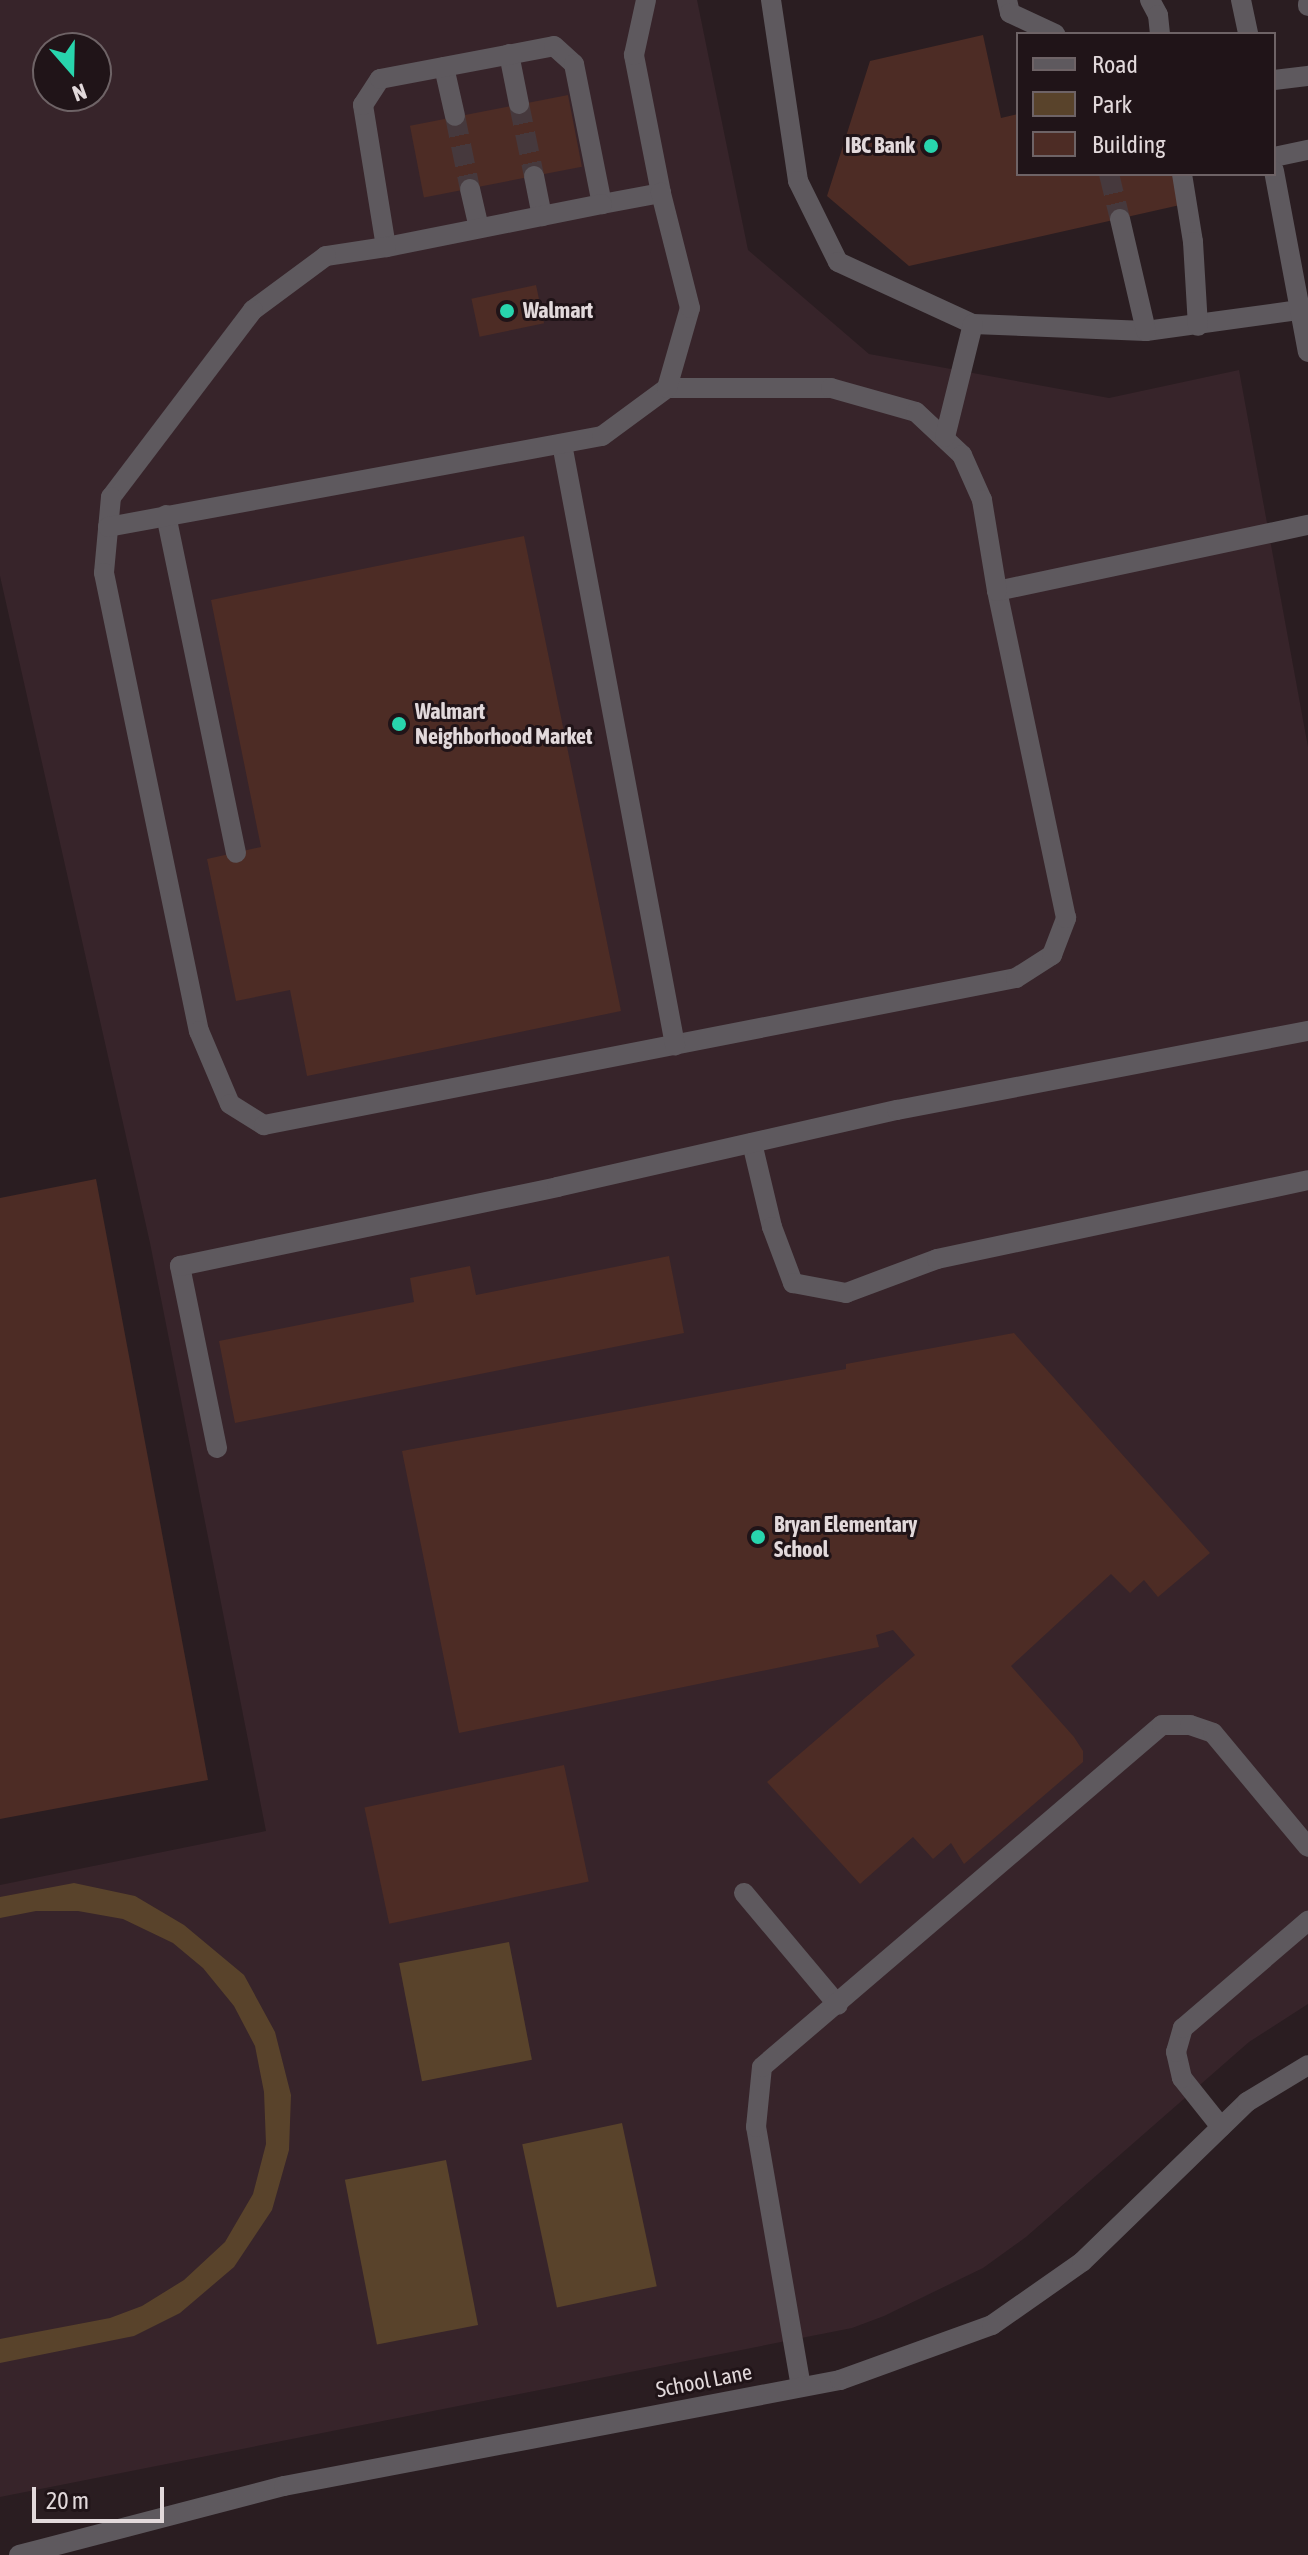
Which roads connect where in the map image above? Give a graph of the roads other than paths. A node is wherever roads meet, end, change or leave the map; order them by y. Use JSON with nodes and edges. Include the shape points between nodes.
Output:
{"nodes":[{"id":1,"x":646,"y":0,"type":"edge"},
{"id":2,"x":771,"y":0,"type":"edge"},
{"id":3,"x":1007,"y":0,"type":"edge"},
{"id":4,"x":1150,"y":0,"type":"edge"},
{"id":5,"x":1241,"y":0,"type":"edge"},
{"id":6,"x":1051,"y":32,"type":"edge"},
{"id":7,"x":1160,"y":32,"type":"edge"},
{"id":8,"x":1248,"y":32,"type":"edge"},
{"id":9,"x":509,"y":54,"type":"junction"},
{"id":10,"x":444,"y":67,"type":"junction"},
{"id":11,"x":1308,"y":76,"type":"edge"},
{"id":12,"x":1276,"y":80,"type":"edge"},
{"id":13,"x":519,"y":104,"type":"tunnel mouth"},
{"id":14,"x":455,"y":116,"type":"tunnel mouth"},
{"id":15,"x":1308,"y":150,"type":"edge"},
{"id":16,"x":1276,"y":157,"type":"edge"},
{"id":17,"x":534,"y":176,"type":"tunnel mouth"},
{"id":18,"x":1182,"y":176,"type":"edge"},
{"id":19,"x":1275,"y":176,"type":"edge"},
{"id":20,"x":470,"y":189,"type":"tunnel mouth"},
{"id":21,"x":661,"y":193,"type":"junction"},
{"id":22,"x":602,"y":204,"type":"junction"},
{"id":23,"x":542,"y":216,"type":"junction"},
{"id":24,"x":1120,"y":219,"type":"tunnel mouth"},
{"id":25,"x":479,"y":228,"type":"junction"},
{"id":26,"x":386,"y":247,"type":"junction"},
{"id":27,"x":1300,"y":310,"type":"junction"},
{"id":28,"x":973,"y":324,"type":"junction"},
{"id":29,"x":1198,"y":326,"type":"junction"},
{"id":30,"x":1146,"y":331,"type":"junction"},
{"id":31,"x":1308,"y":352,"type":"edge"},
{"id":32,"x":667,"y":388,"type":"junction"},
{"id":33,"x":945,"y":437,"type":"junction"},
{"id":34,"x":562,"y":444,"type":"junction"},
{"id":35,"x":166,"y":515,"type":"junction"},
{"id":36,"x":1308,"y":525,"type":"edge"},
{"id":37,"x":108,"y":527,"type":"junction"},
{"id":38,"x":997,"y":591,"type":"junction"},
{"id":39,"x":236,"y":853,"type":"dead end"},
{"id":40,"x":1308,"y":1031,"type":"edge"},
{"id":41,"x":675,"y":1045,"type":"junction"},
{"id":42,"x":752,"y":1143,"type":"junction"},
{"id":43,"x":1308,"y":1180,"type":"edge"},
{"id":44,"x":217,"y":1448,"type":"dead end"},
{"id":45,"x":1308,"y":1847,"type":"edge"},
{"id":46,"x":744,"y":1893,"type":"dead end"},
{"id":47,"x":1308,"y":1921,"type":"edge"},
{"id":48,"x":838,"y":2005,"type":"junction"},
{"id":49,"x":1308,"y":2065,"type":"edge"},
{"id":50,"x":1221,"y":2127,"type":"junction"},
{"id":51,"x":801,"y":2387,"type":"junction"},
{"id":52,"x":19,"y":2555,"type":"edge"}],
"edges":[{"from":1,"to":21,"type":"street","via":[[634,55]]},
{"from":2,"to":28,"type":"street","via":[[798,181],[838,262]]},
{"from":3,"to":6,"type":"street","via":[[1010,13]]},
{"from":4,"to":7,"type":"street"},
{"from":5,"to":8,"type":"street"},
{"from":9,"to":10,"type":"street"},
{"from":9,"to":13,"type":"street"},
{"from":9,"to":22,"type":"street","via":[[554,46],[574,64]]},
{"from":10,"to":14,"type":"street"},
{"from":10,"to":26,"type":"street","via":[[380,79],[363,105]]},
{"from":11,"to":12,"type":"street"},
{"from":15,"to":16,"type":"street"},
{"from":17,"to":23,"type":"street"},
{"from":18,"to":29,"type":"street"},
{"from":19,"to":27,"type":"street"},
{"from":20,"to":25,"type":"street"},
{"from":21,"to":22,"type":"street"},
{"from":21,"to":32,"type":"street","via":[[690,308]]},
{"from":22,"to":23,"type":"street"},
{"from":23,"to":25,"type":"street"},
{"from":24,"to":30,"type":"street"},
{"from":25,"to":26,"type":"street"},
{"from":26,"to":37,"type":"street","via":[[326,256],[253,310],[111,497]]},
{"from":27,"to":29,"type":"street"},
{"from":27,"to":31,"type":"street"},
{"from":28,"to":30,"type":"street"},
{"from":28,"to":33,"type":"street"},
{"from":29,"to":30,"type":"street"},
{"from":32,"to":33,"type":"street","via":[[831,388],[916,412]]},
{"from":32,"to":34,"type":"street","via":[[602,436]]},
{"from":33,"to":38,"type":"street","via":[[962,455],[982,500]]},
{"from":34,"to":35,"type":"street"},
{"from":34,"to":41,"type":"street"},
{"from":35,"to":37,"type":"street"},
{"from":35,"to":39,"type":"street"},
{"from":36,"to":38,"type":"street"},
{"from":37,"to":41,"type":"street","via":[[104,573],[199,1031],[230,1104],[264,1125]]},
{"from":38,"to":41,"type":"street","via":[[1066,918],[1052,955],[1016,978]]},
{"from":40,"to":42,"type":"street"},
{"from":42,"to":43,"type":"street","via":[[772,1227],[793,1283],[846,1293],[937,1259]]},
{"from":42,"to":44,"type":"street","via":[[180,1266]]},
{"from":45,"to":48,"type":"street","via":[[1213,1733],[1190,1725],[1162,1725]]},
{"from":46,"to":48,"type":"street"},
{"from":47,"to":50,"type":"street","via":[[1183,2028],[1176,2052],[1182,2078]]},
{"from":48,"to":51,"type":"street","via":[[762,2067],[756,2127]]},
{"from":49,"to":50,"type":"street","name":"School Lane","via":[[1247,2102]]},
{"from":50,"to":51,"type":"street","name":"School Lane","via":[[1082,2262],[992,2325],[840,2380]]},
{"from":51,"to":52,"type":"street","name":"School Lane","via":[[284,2486]]}]}
